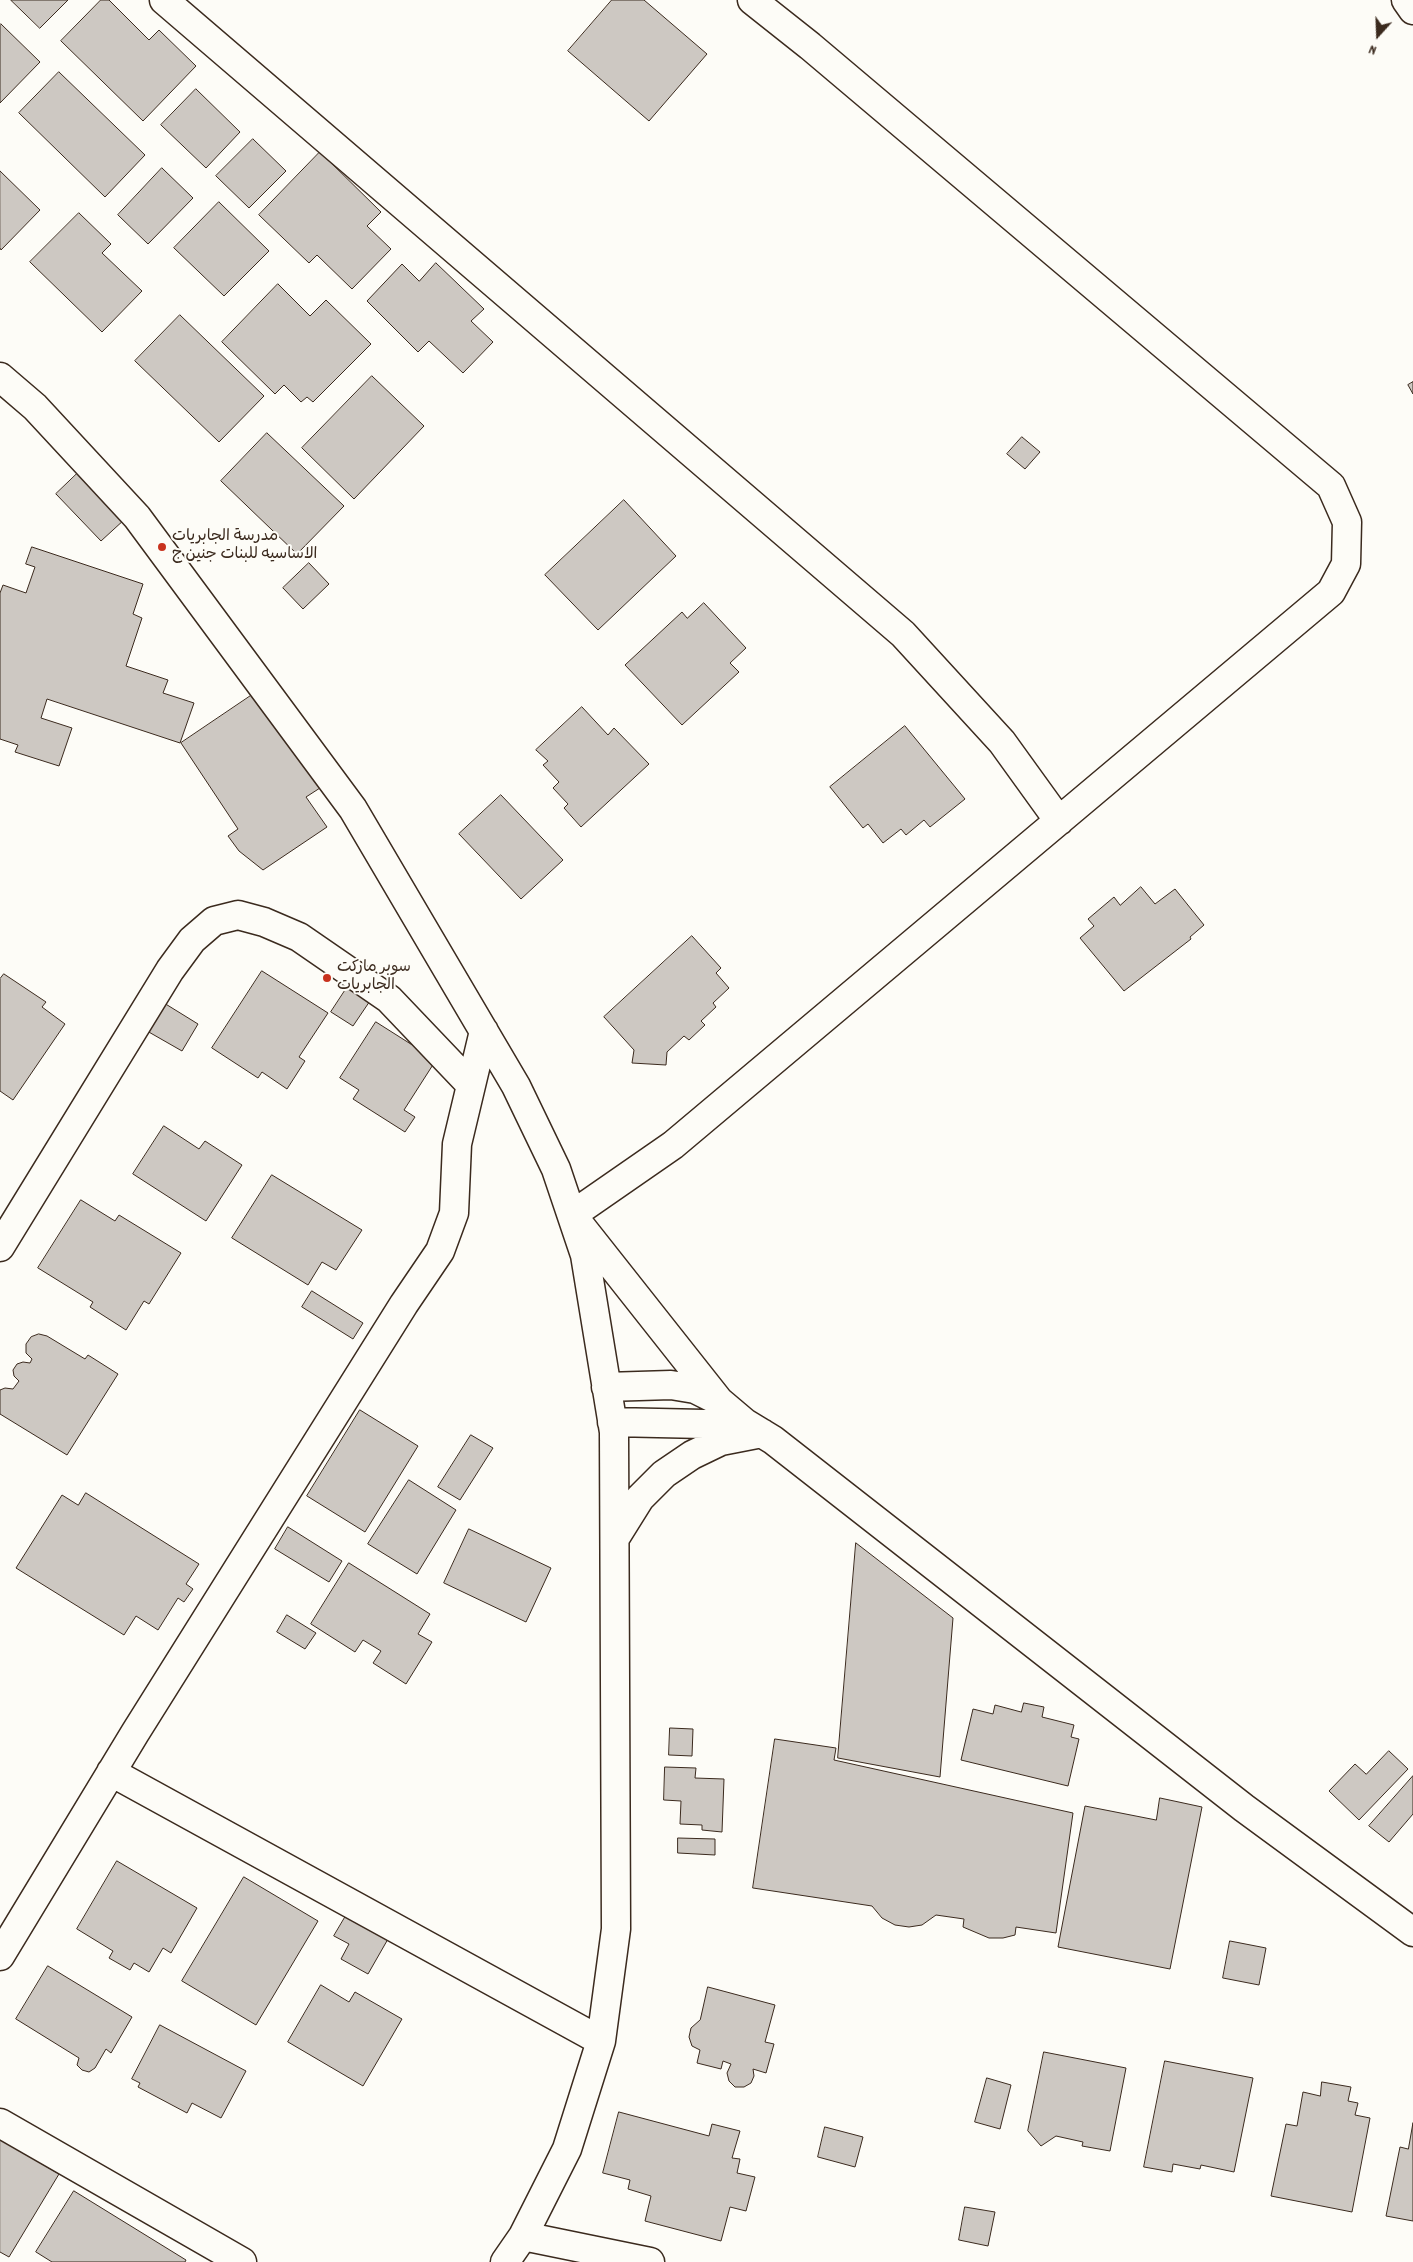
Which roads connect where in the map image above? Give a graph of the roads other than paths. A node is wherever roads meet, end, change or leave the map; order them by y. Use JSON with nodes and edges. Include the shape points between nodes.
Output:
{"nodes":[{"id":1,"x":164,"y":0,"type":"edge"},
{"id":2,"x":752,"y":0,"type":"edge"},
{"id":3,"x":1406,"y":0,"type":"edge"},
{"id":4,"x":1413,"y":10,"type":"edge"},
{"id":5,"x":0,"y":377,"type":"edge"},
{"id":6,"x":1059,"y":821,"type":"junction"},
{"id":7,"x":484,"y":1031,"type":"junction"},
{"id":8,"x":471,"y":1084,"type":"junction"},
{"id":9,"x":572,"y":1215,"type":"junction"},
{"id":10,"x":0,"y":1247,"type":"edge"},
{"id":11,"x":606,"y":1387,"type":"junction"},
{"id":12,"x":719,"y":1401,"type":"junction"},
{"id":13,"x":612,"y":1422,"type":"junction"},
{"id":14,"x":754,"y":1428,"type":"junction"},
{"id":15,"x":615,"y":1538,"type":"junction"},
{"id":16,"x":111,"y":1772,"type":"junction"},
{"id":17,"x":1413,"y":1932,"type":"edge"},
{"id":18,"x":0,"y":1956,"type":"edge"},
{"id":19,"x":600,"y":2040,"type":"junction"},
{"id":20,"x":0,"y":2124,"type":"edge"},
{"id":21,"x":523,"y":2236,"type":"junction"},
{"id":22,"x":242,"y":2262,"type":"edge"},
{"id":23,"x":505,"y":2262,"type":"edge"},
{"id":24,"x":650,"y":2262,"type":"edge"}],
"edges":[{"from":1,"to":6,"type":"street","via":[[903,634],[1002,742]]},
{"from":2,"to":6,"type":"street","via":[[1331,486],[1347,522],[1346,564],[1331,592]]},
{"from":3,"to":4,"type":"street"},
{"from":5,"to":7,"type":"street","via":[[35,406],[137,518],[354,809]]},
{"from":6,"to":9,"type":"street","via":[[673,1144]]},
{"from":7,"to":8,"type":"street"},
{"from":7,"to":9,"type":"street","via":[[516,1086],[556,1169]]},
{"from":8,"to":10,"type":"street","via":[[389,999],[299,937],[238,915],[214,921],[192,940],[170,970]]},
{"from":8,"to":16,"type":"street","via":[[457,1144],[454,1213],[440,1251]]},
{"from":9,"to":11,"type":"street","via":[[585,1255]]},
{"from":9,"to":12,"type":"street"},
{"from":11,"to":12,"type":"street","via":[[672,1385],[695,1389]]},
{"from":11,"to":13,"type":"street"},
{"from":12,"to":14,"type":"street"},
{"from":13,"to":14,"type":"street"},
{"from":13,"to":15,"type":"street"},
{"from":14,"to":15,"type":"street","via":[[692,1455],[664,1474],[640,1498]]},
{"from":14,"to":17,"type":"street","via":[[1244,1808]]},
{"from":15,"to":19,"type":"street","via":[[616,1929]]},
{"from":16,"to":18,"type":"street"},
{"from":16,"to":19,"type":"street"},
{"from":19,"to":21,"type":"street","via":[[567,2149]]},
{"from":20,"to":22,"type":"street"},
{"from":21,"to":23,"type":"street"},
{"from":21,"to":24,"type":"street"}]}
